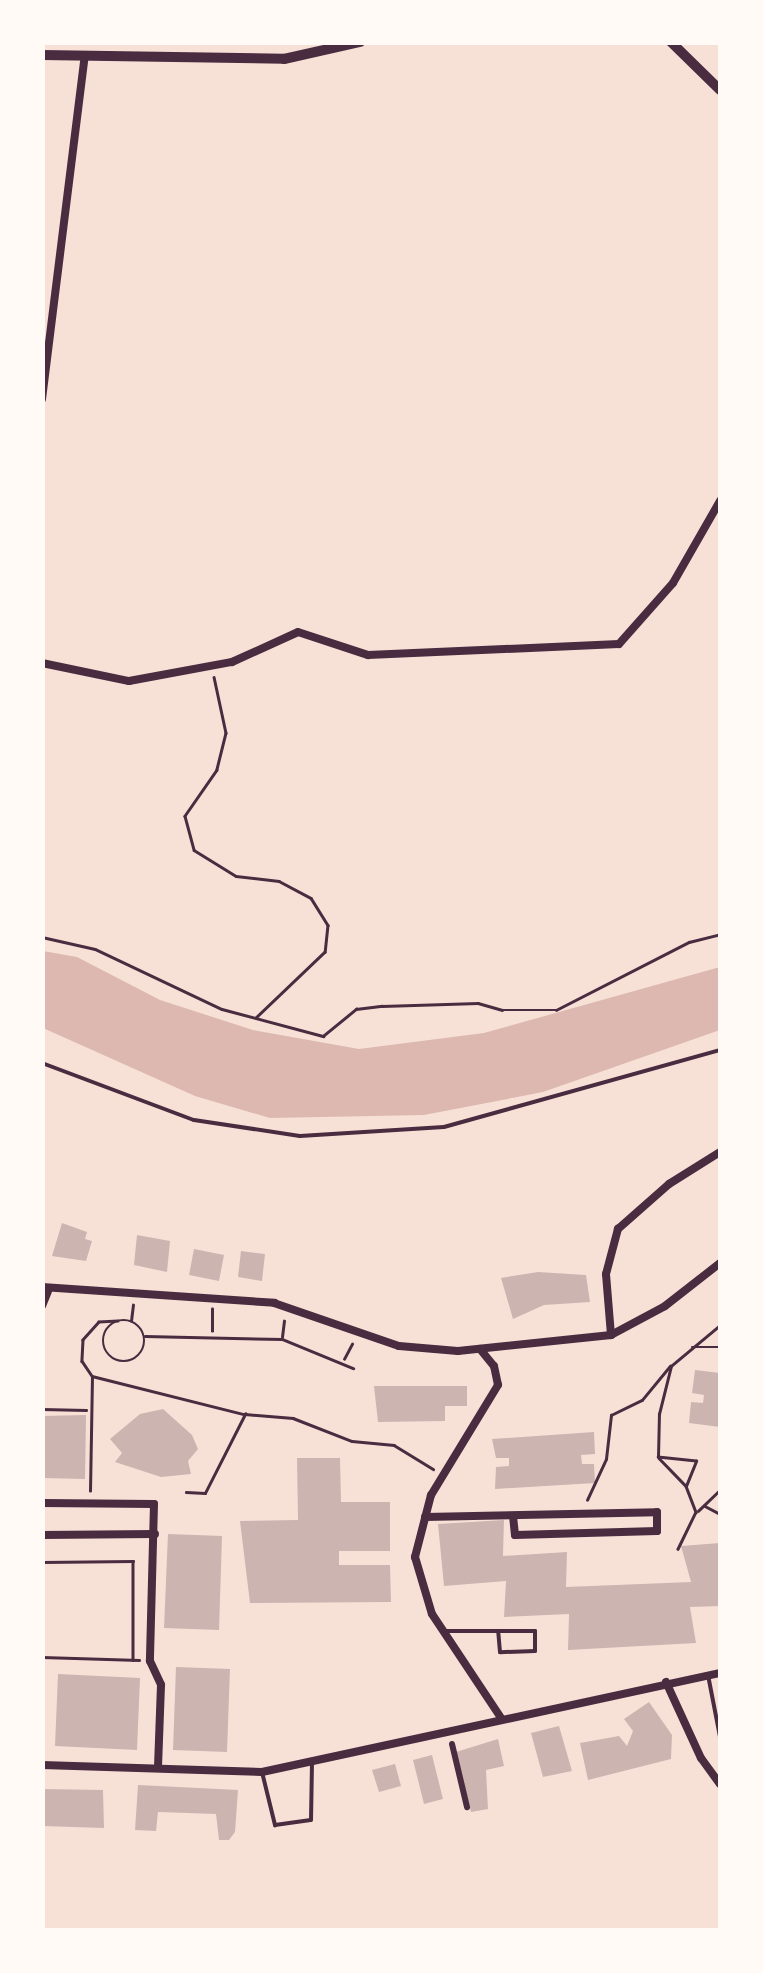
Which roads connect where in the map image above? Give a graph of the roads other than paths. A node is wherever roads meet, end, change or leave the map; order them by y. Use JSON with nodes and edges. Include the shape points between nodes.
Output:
{"nodes":[{"id":1,"x":360,"y":42,"type":"edge"},
{"id":2,"x":671,"y":42,"type":"edge"},
{"id":3,"x":42,"y":55,"type":"edge"},
{"id":4,"x":86,"y":56,"type":"junction"},
{"id":5,"x":720,"y":90,"type":"edge"},
{"id":6,"x":42,"y":400,"type":"edge"},
{"id":7,"x":720,"y":501,"type":"edge"},
{"id":8,"x":42,"y":663,"type":"edge"},
{"id":9,"x":720,"y":1050,"type":"edge"},
{"id":10,"x":42,"y":1063,"type":"edge"},
{"id":11,"x":720,"y":1152,"type":"edge"},
{"id":12,"x":720,"y":1262,"type":"edge"},
{"id":13,"x":45,"y":1289,"type":"edge"},
{"id":14,"x":42,"y":1306,"type":"edge"},
{"id":15,"x":611,"y":1335,"type":"junction"},
{"id":16,"x":480,"y":1349,"type":"junction"},
{"id":17,"x":42,"y":1503,"type":"edge"},
{"id":18,"x":512,"y":1516,"type":"junction"},
{"id":19,"x":426,"y":1517,"type":"junction"},
{"id":20,"x":154,"y":1534,"type":"junction"},
{"id":21,"x":42,"y":1535,"type":"edge"},
{"id":22,"x":444,"y":1631,"type":"junction"},
{"id":23,"x":498,"y":1631,"type":"junction"},
{"id":24,"x":720,"y":1674,"type":"edge"},
{"id":25,"x":708,"y":1675,"type":"junction"},
{"id":26,"x":666,"y":1682,"type":"junction"},
{"id":27,"x":501,"y":1718,"type":"junction"},
{"id":28,"x":720,"y":1737,"type":"edge"},
{"id":29,"x":452,"y":1744,"type":"dead end"},
{"id":30,"x":42,"y":1765,"type":"edge"},
{"id":31,"x":312,"y":1765,"type":"junction"},
{"id":32,"x":158,"y":1768,"type":"junction"},
{"id":33,"x":262,"y":1772,"type":"junction"},
{"id":34,"x":720,"y":1784,"type":"edge"},
{"id":35,"x":467,"y":1807,"type":"dead end"}],
"edges":[{"from":1,"to":4,"type":"street","via":[[284,59]]},
{"from":2,"to":5,"type":"street"},
{"from":3,"to":4,"type":"street"},
{"from":4,"to":6,"type":"street"},
{"from":7,"to":8,"type":"street","via":[[672,583],[619,644],[368,655],[298,632],[212,666],[129,681]]},
{"from":9,"to":10,"type":"lane","via":[[444,1127],[300,1136],[194,1120]]},
{"from":11,"to":15,"type":"street","via":[[669,1184],[618,1229],[606,1274]]},
{"from":12,"to":15,"type":"street","via":[[665,1306]]},
{"from":13,"to":14,"type":"street"},
{"from":13,"to":16,"type":"street","via":[[274,1304],[399,1346]]},
{"from":15,"to":16,"type":"street"},
{"from":16,"to":19,"type":"street","via":[[498,1385],[431,1495]]},
{"from":17,"to":20,"type":"street","via":[[154,1504]]},
{"from":18,"to":18,"type":"street","via":[[515,1536],[657,1531],[657,1512]]},
{"from":18,"to":19,"type":"street"},
{"from":19,"to":22,"type":"street","via":[[415,1557],[421,1590]]},
{"from":20,"to":21,"type":"street"},
{"from":20,"to":32,"type":"street","via":[[150,1660],[161,1685]]},
{"from":22,"to":23,"type":"lane"},
{"from":22,"to":27,"type":"street"},
{"from":23,"to":23,"type":"lane","via":[[534,1631],[535,1651],[500,1652]]},
{"from":24,"to":25,"type":"street"},
{"from":25,"to":26,"type":"street"},
{"from":25,"to":28,"type":"lane"},
{"from":26,"to":27,"type":"street"},
{"from":26,"to":34,"type":"street","via":[[700,1758]]},
{"from":27,"to":31,"type":"street"},
{"from":29,"to":35,"type":"street"},
{"from":30,"to":32,"type":"street"},
{"from":31,"to":33,"type":"street"},
{"from":31,"to":33,"type":"lane","via":[[311,1820],[275,1825]]},
{"from":32,"to":33,"type":"street"}]}
